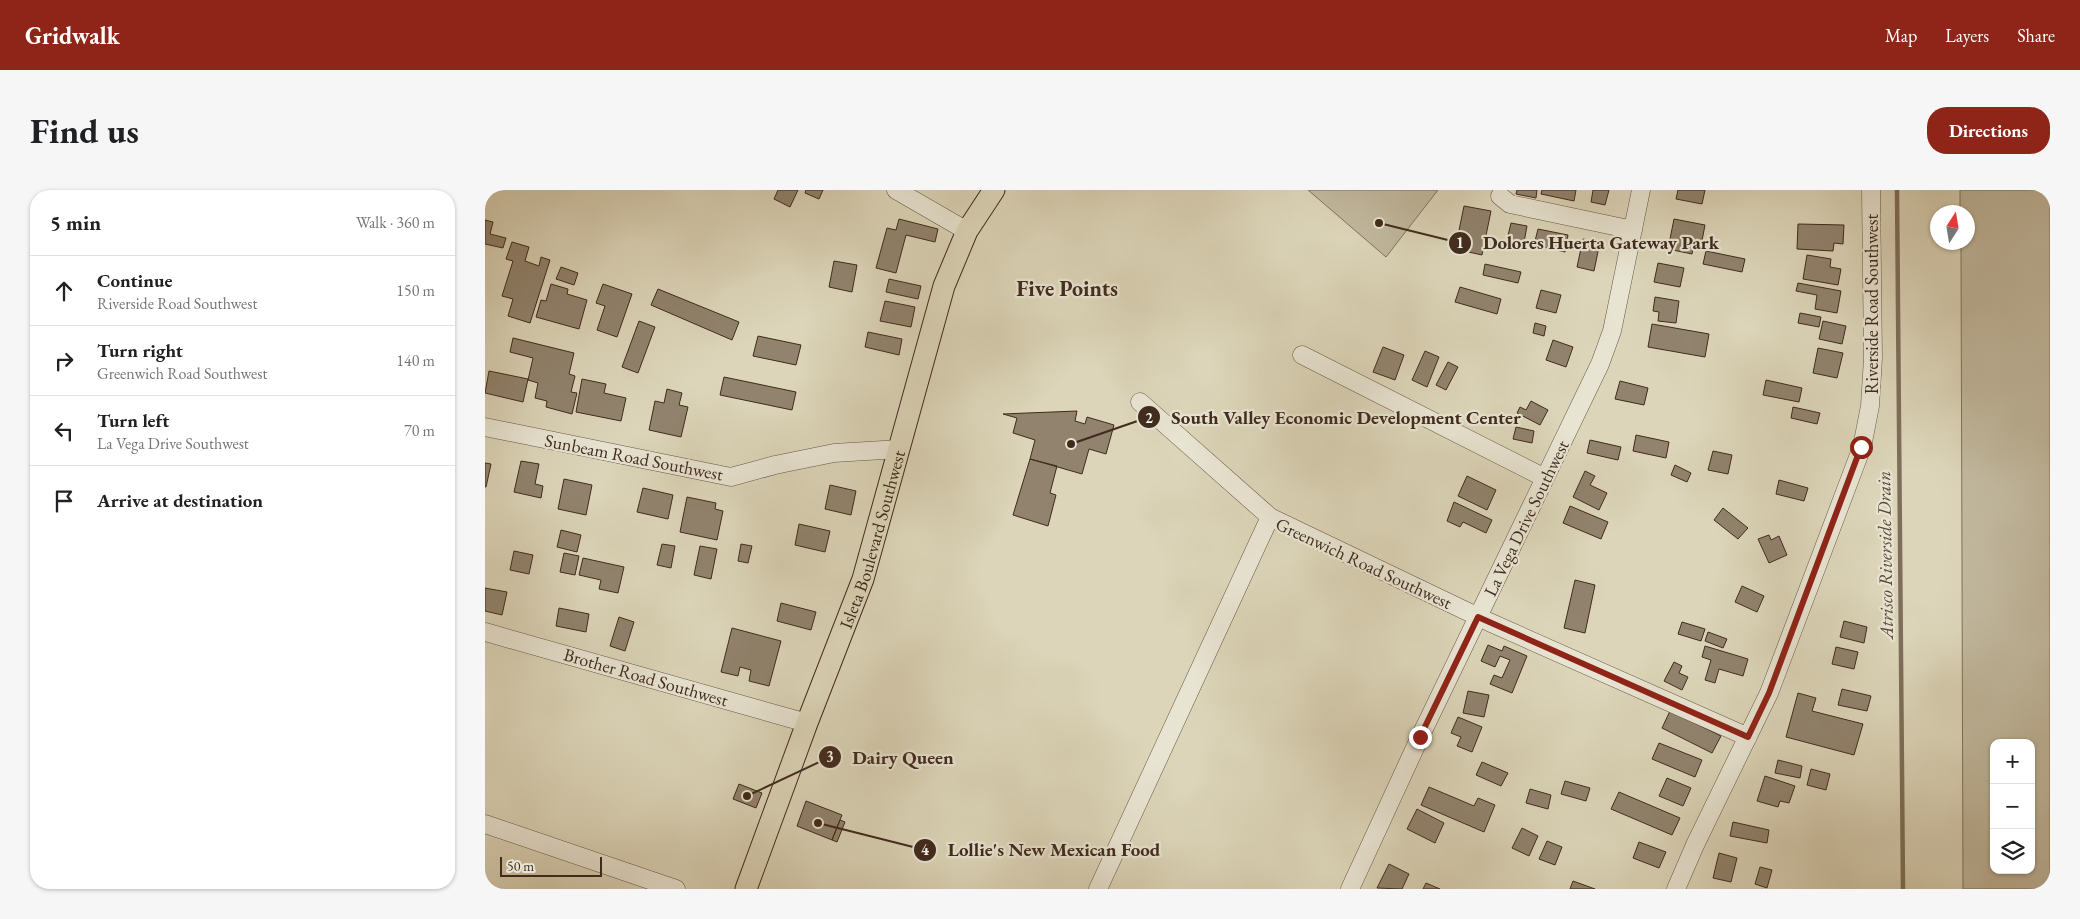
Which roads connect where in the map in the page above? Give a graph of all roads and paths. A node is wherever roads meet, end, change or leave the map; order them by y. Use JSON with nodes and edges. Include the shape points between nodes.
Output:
{"nodes":[{"id":1,"x":896,"y":190,"type":"edge"},
{"id":2,"x":994,"y":190,"type":"edge"},
{"id":3,"x":1641,"y":190,"type":"edge"},
{"id":4,"x":1871,"y":190,"type":"edge"},
{"id":5,"x":1500,"y":196,"type":"dead end"},
{"id":6,"x":1633,"y":230,"type":"junction"},
{"id":7,"x":967,"y":231,"type":"junction"},
{"id":8,"x":1303,"y":355,"type":"dead end"},
{"id":9,"x":1140,"y":402,"type":"dead end"},
{"id":10,"x":485,"y":427,"type":"edge"},
{"id":11,"x":900,"y":449,"type":"junction"},
{"id":12,"x":1545,"y":478,"type":"junction"},
{"id":13,"x":1271,"y":517,"type":"junction"},
{"id":14,"x":1478,"y":617,"type":"junction"},
{"id":15,"x":485,"y":632,"type":"edge"},
{"id":16,"x":807,"y":723,"type":"junction"},
{"id":17,"x":1748,"y":737,"type":"junction"},
{"id":18,"x":485,"y":824,"type":"edge"},
{"id":19,"x":676,"y":889,"type":"edge"},
{"id":20,"x":746,"y":889,"type":"edge"},
{"id":21,"x":1098,"y":889,"type":"edge"},
{"id":22,"x":1350,"y":889,"type":"edge"},
{"id":23,"x":1676,"y":889,"type":"edge"}],
"edges":[{"from":1,"to":7,"type":"street"},
{"from":2,"to":7,"type":"main road","name":"Isleta Boulevard Southwest"},
{"from":3,"to":6,"type":"street","name":"La Vega Drive Southwest"},
{"from":4,"to":17,"type":"street","name":"Riverside Road Southwest","via":[[1873,358],[1870,406],[1861,447],[1769,693]]},
{"from":5,"to":6,"type":"street","via":[[1510,204]]},
{"from":6,"to":12,"type":"street","name":"La Vega Drive Southwest","via":[[1612,331],[1600,364]]},
{"from":7,"to":11,"type":"main road","name":"Isleta Boulevard Southwest","via":[[944,286]]},
{"from":8,"to":12,"type":"street"},
{"from":9,"to":13,"type":"street"},
{"from":10,"to":11,"type":"street","name":"Sunbeam Road Southwest","via":[[731,477],[834,453]]},
{"from":11,"to":16,"type":"main road","name":"Isleta Boulevard Southwest","via":[[863,579]]},
{"from":12,"to":14,"type":"street","name":"La Vega Drive Southwest"},
{"from":13,"to":14,"type":"street","name":"Greenwich Road Southwest"},
{"from":13,"to":21,"type":"street","name":"Greenwich Road Southwest"},
{"from":14,"to":17,"type":"street","name":"Greenwich Road Southwest"},
{"from":14,"to":22,"type":"street","name":"La Vega Drive Southwest"},
{"from":15,"to":16,"type":"street","name":"Brother Road Southwest"},
{"from":16,"to":20,"type":"main road","name":"Isleta Boulevard Southwest"},
{"from":17,"to":23,"type":"street","name":"Riverside Road Southwest"},
{"from":18,"to":19,"type":"street"}]}
